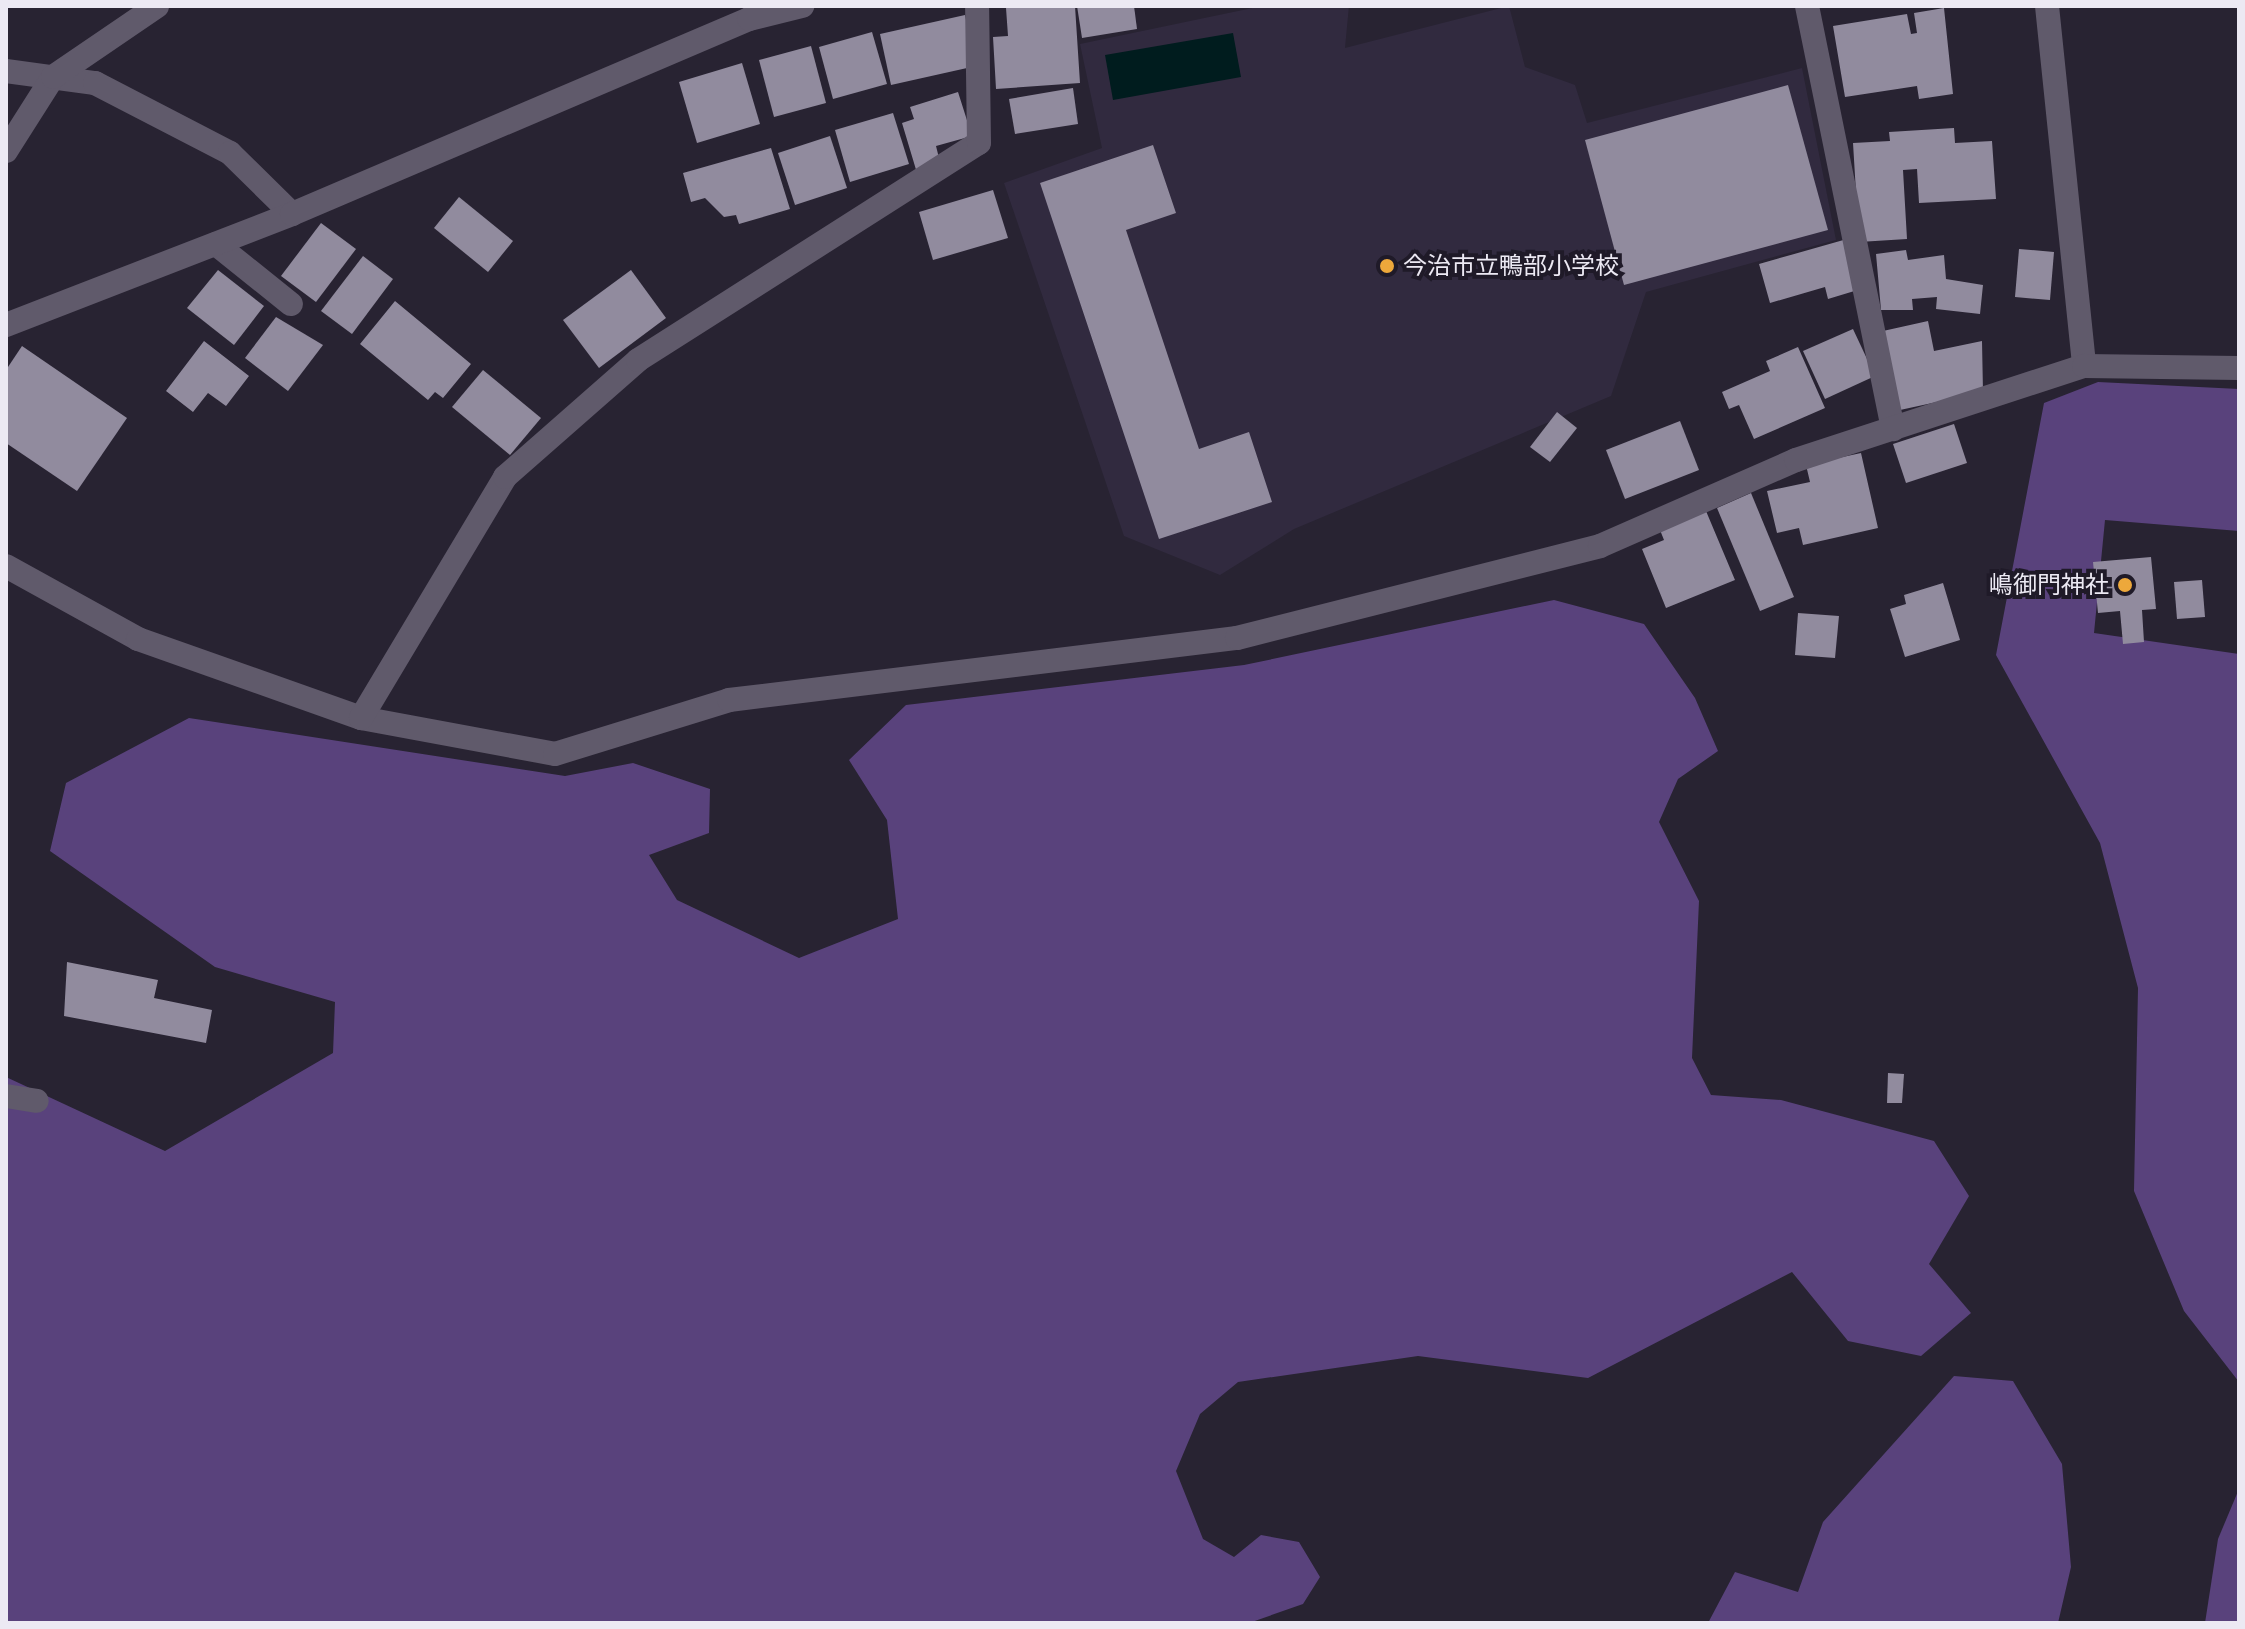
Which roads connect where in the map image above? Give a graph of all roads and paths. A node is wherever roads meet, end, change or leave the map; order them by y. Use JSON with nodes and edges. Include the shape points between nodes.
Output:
{"nodes":[{"id":1,"x":157,"y":6,"type":"edge"},
{"id":2,"x":802,"y":6,"type":"edge"},
{"id":3,"x":977,"y":6,"type":"edge"},
{"id":4,"x":1807,"y":6,"type":"edge"},
{"id":5,"x":2047,"y":6,"type":"edge"},
{"id":6,"x":6,"y":71,"type":"edge"},
{"id":7,"x":53,"y":77,"type":"junction"},
{"id":8,"x":6,"y":151,"type":"edge"},
{"id":9,"x":292,"y":214,"type":"junction"},
{"id":10,"x":216,"y":244,"type":"junction"},
{"id":11,"x":291,"y":304,"type":"dead end"},
{"id":12,"x":6,"y":325,"type":"edge"},
{"id":13,"x":2084,"y":366,"type":"junction"},
{"id":14,"x":2239,"y":368,"type":"edge"},
{"id":15,"x":1893,"y":429,"type":"junction"},
{"id":16,"x":6,"y":566,"type":"edge"},
{"id":17,"x":361,"y":718,"type":"junction"},
{"id":18,"x":6,"y":1096,"type":"edge"},
{"id":19,"x":37,"y":1101,"type":"dead end"}],
"edges":[{"from":1,"to":7,"type":"street"},
{"from":2,"to":9,"type":"street","via":[[749,19]]},
{"from":3,"to":17,"type":"street","via":[[979,143],[638,360],[505,477]]},
{"from":4,"to":15,"type":"street"},
{"from":5,"to":13,"type":"street"},
{"from":6,"to":7,"type":"street"},
{"from":7,"to":8,"type":"street"},
{"from":7,"to":9,"type":"street","via":[[95,83],[230,153]]},
{"from":9,"to":10,"type":"street"},
{"from":10,"to":11,"type":"street"},
{"from":10,"to":12,"type":"street"},
{"from":13,"to":14,"type":"street"},
{"from":13,"to":15,"type":"street"},
{"from":15,"to":17,"type":"street","via":[[1796,460],[1600,546],[1237,638],[729,700],[555,754]]},
{"from":16,"to":17,"type":"street","via":[[138,639]]},
{"from":18,"to":19,"type":"street"}]}
